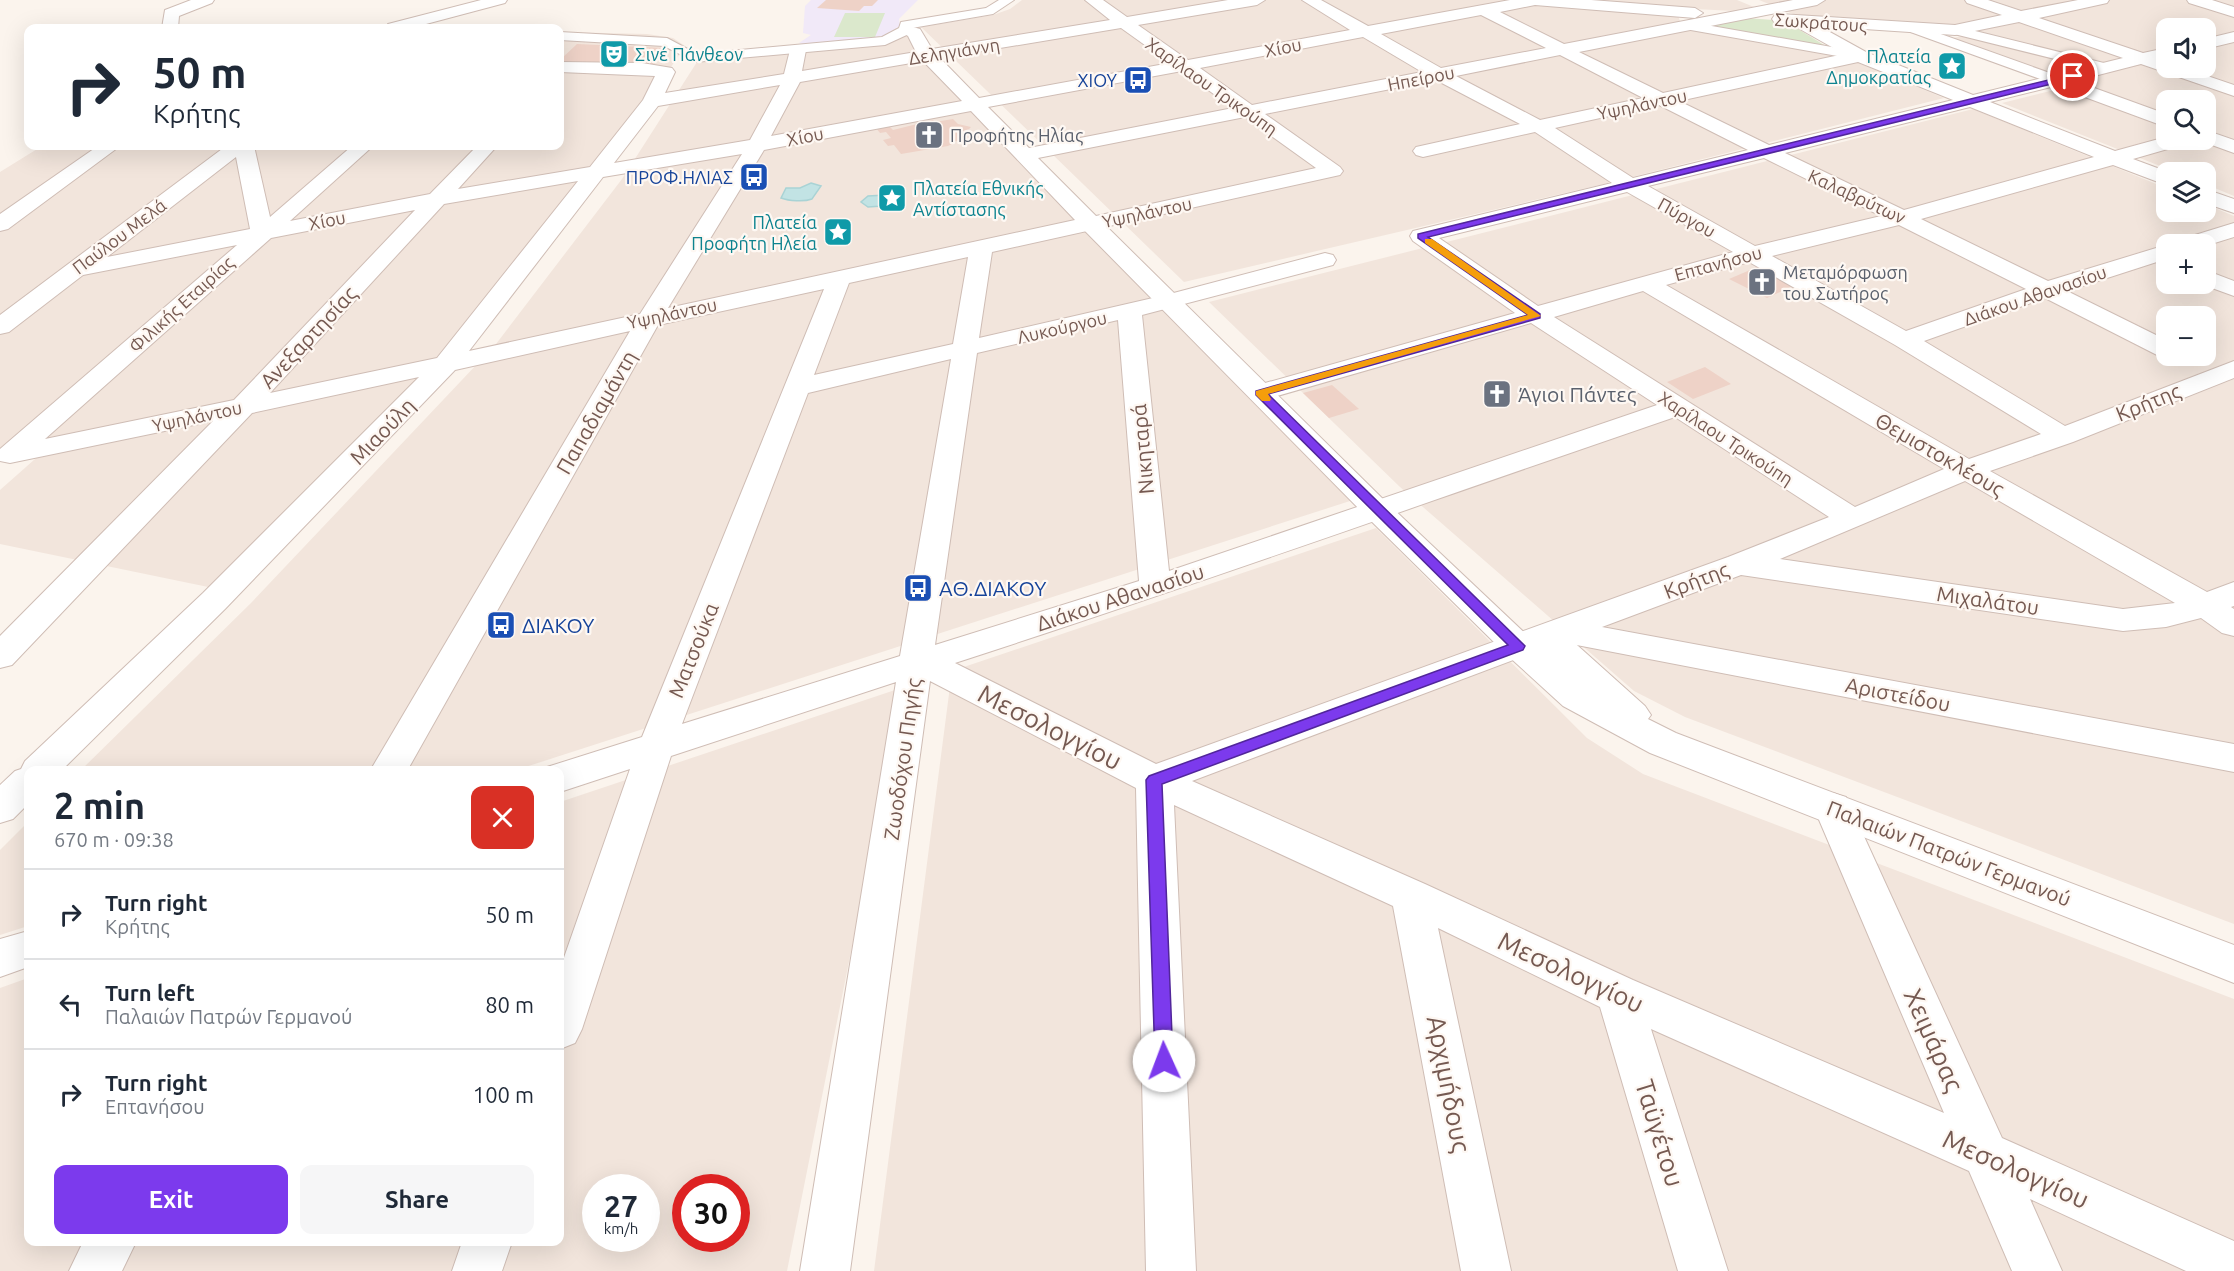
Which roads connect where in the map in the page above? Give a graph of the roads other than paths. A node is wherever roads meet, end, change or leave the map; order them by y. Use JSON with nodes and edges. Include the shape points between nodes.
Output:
{"nodes":[{"id":1,"x":206,"y":0,"type":"edge"},
{"id":2,"x":499,"y":0,"type":"edge"},
{"id":3,"x":1008,"y":0,"type":"edge"},
{"id":4,"x":1093,"y":0,"type":"edge"},
{"id":5,"x":1257,"y":0,"type":"edge"},
{"id":6,"x":1311,"y":0,"type":"edge"},
{"id":7,"x":1533,"y":0,"type":"edge"},
{"id":8,"x":1817,"y":0,"type":"edge"},
{"id":9,"x":1973,"y":0,"type":"edge"},
{"id":10,"x":2101,"y":0,"type":"edge"},
{"id":11,"x":2195,"y":0,"type":"edge"},
{"id":12,"x":1742,"y":8,"type":"edge"},
{"id":13,"x":1768,"y":9,"type":"junction"},
{"id":14,"x":1484,"y":10,"type":"junction"},
{"id":15,"x":2234,"y":12,"type":"edge"},
{"id":16,"x":2022,"y":17,"type":"junction"},
{"id":17,"x":1795,"y":20,"type":"junction"},
{"id":18,"x":1124,"y":23,"type":"junction"},
{"id":19,"x":170,"y":24,"type":"edge"},
{"id":20,"x":409,"y":24,"type":"edge"},
{"id":21,"x":1689,"y":26,"type":"junction"},
{"id":22,"x":1910,"y":27,"type":"junction"},
{"id":23,"x":906,"y":30,"type":"junction"},
{"id":24,"x":1955,"y":30,"type":"junction"},
{"id":25,"x":1364,"y":32,"type":"junction"},
{"id":26,"x":564,"y":36,"type":"edge"},
{"id":27,"x":2234,"y":37,"type":"edge"},
{"id":28,"x":2216,"y":41,"type":"edge"},
{"id":29,"x":797,"y":50,"type":"junction"},
{"id":30,"x":1563,"y":50,"type":"junction"},
{"id":31,"x":927,"y":55,"type":"junction"},
{"id":32,"x":2156,"y":55,"type":"edge"},
{"id":33,"x":1860,"y":56,"type":"junction"},
{"id":34,"x":2141,"y":59,"type":"junction"},
{"id":35,"x":1183,"y":66,"type":"junction"},
{"id":36,"x":564,"y":67,"type":"edge"},
{"id":37,"x":2107,"y":68,"type":"junction"},
{"id":38,"x":1439,"y":74,"type":"junction"},
{"id":39,"x":792,"y":79,"type":"junction"},
{"id":40,"x":2056,"y":80,"type":"junction"},
{"id":41,"x":2234,"y":91,"type":"edge"},
{"id":42,"x":1664,"y":99,"type":"junction"},
{"id":43,"x":652,"y":101,"type":"junction"},
{"id":44,"x":1973,"y":101,"type":"junction"},
{"id":45,"x":975,"y":104,"type":"junction"},
{"id":46,"x":1248,"y":112,"type":"junction"},
{"id":47,"x":2156,"y":118,"type":"edge"},
{"id":48,"x":1538,"y":126,"type":"junction"},
{"id":49,"x":2224,"y":126,"type":"dead end"},
{"id":50,"x":2216,"y":129,"type":"edge"},
{"id":51,"x":2216,"y":139,"type":"edge"},
{"id":52,"x":757,"y":146,"type":"junction"},
{"id":53,"x":2156,"y":146,"type":"edge"},
{"id":54,"x":2234,"y":147,"type":"edge"},
{"id":55,"x":104,"y":150,"type":"edge"},
{"id":56,"x":233,"y":150,"type":"edge"},
{"id":57,"x":245,"y":150,"type":"edge"},
{"id":58,"x":358,"y":150,"type":"edge"},
{"id":59,"x":483,"y":150,"type":"edge"},
{"id":60,"x":1423,"y":151,"type":"dead end"},
{"id":61,"x":1767,"y":153,"type":"junction"},
{"id":62,"x":1024,"y":155,"type":"junction"},
{"id":63,"x":2114,"y":158,"type":"junction"},
{"id":64,"x":599,"y":171,"type":"junction"},
{"id":65,"x":1333,"y":171,"type":"joint"},
{"id":66,"x":2156,"y":175,"type":"edge"},
{"id":67,"x":1630,"y":185,"type":"junction"},
{"id":68,"x":438,"y":199,"type":"junction"},
{"id":69,"x":2216,"y":200,"type":"edge"},
{"id":70,"x":2234,"y":207,"type":"edge"},
{"id":71,"x":1904,"y":218,"type":"junction"},
{"id":72,"x":0,"y":224,"type":"edge"},
{"id":73,"x":1091,"y":224,"type":"junction"},
{"id":74,"x":2234,"y":230,"type":"edge"},
{"id":75,"x":262,"y":232,"type":"junction"},
{"id":76,"x":2216,"y":236,"type":"edge"},
{"id":77,"x":981,"y":247,"type":"junction"},
{"id":78,"x":1752,"y":254,"type":"junction"},
{"id":79,"x":2156,"y":258,"type":"edge"},
{"id":80,"x":1325,"y":260,"type":"dead end"},
{"id":81,"x":74,"y":270,"type":"junction"},
{"id":82,"x":840,"y":277,"type":"junction"},
{"id":83,"x":2216,"y":282,"type":"edge"},
{"id":84,"x":1646,"y":283,"type":"junction"},
{"id":85,"x":2048,"y":290,"type":"junction"},
{"id":86,"x":2234,"y":290,"type":"edge"},
{"id":87,"x":1170,"y":301,"type":"junction"},
{"id":88,"x":1129,"y":310,"type":"junction"},
{"id":89,"x":1536,"y":316,"type":"junction"},
{"id":90,"x":650,"y":318,"type":"junction"},
{"id":91,"x":0,"y":327,"type":"edge"},
{"id":92,"x":1904,"y":340,"type":"junction"},
{"id":93,"x":2156,"y":345,"type":"edge"},
{"id":94,"x":966,"y":350,"type":"junction"},
{"id":95,"x":446,"y":363,"type":"junction"},
{"id":96,"x":2201,"y":366,"type":"edge"},
{"id":97,"x":2228,"y":377,"type":"edge"},
{"id":98,"x":798,"y":387,"type":"junction"},
{"id":99,"x":1260,"y":393,"type":"junction"},
{"id":100,"x":242,"y":407,"type":"junction"},
{"id":101,"x":1678,"y":407,"type":"junction"},
{"id":102,"x":2063,"y":436,"type":"junction"},
{"id":103,"x":5,"y":459,"type":"edge"},
{"id":104,"x":1966,"y":470,"type":"junction"},
{"id":105,"x":1376,"y":509,"type":"junction"},
{"id":106,"x":1853,"y":519,"type":"junction"},
{"id":107,"x":1739,"y":564,"type":"junction"},
{"id":108,"x":1155,"y":587,"type":"junction"},
{"id":109,"x":2220,"y":599,"type":"edge"},
{"id":110,"x":2234,"y":625,"type":"edge"},
{"id":111,"x":1542,"y":638,"type":"junction"},
{"id":112,"x":0,"y":656,"type":"edge"},
{"id":113,"x":916,"y":661,"type":"junction"},
{"id":114,"x":656,"y":746,"type":"junction"},
{"id":115,"x":2234,"y":758,"type":"edge"},
{"id":116,"x":43,"y":766,"type":"edge"},
{"id":117,"x":391,"y":766,"type":"edge"},
{"id":118,"x":564,"y":776,"type":"edge"},
{"id":119,"x":1154,"y":780,"type":"junction"},
{"id":120,"x":24,"y":785,"type":"edge"},
{"id":121,"x":0,"y":808,"type":"edge"},
{"id":122,"x":1833,"y":808,"type":"junction"},
{"id":123,"x":1411,"y":896,"type":"junction"},
{"id":124,"x":24,"y":950,"type":"edge"},
{"id":125,"x":0,"y":958,"type":"edge"},
{"id":126,"x":2234,"y":964,"type":"edge"},
{"id":127,"x":1618,"y":994,"type":"junction"},
{"id":128,"x":564,"y":1017,"type":"edge"},
{"id":129,"x":1984,"y":1155,"type":"junction"},
{"id":130,"x":109,"y":1246,"type":"edge"},
{"id":131,"x":486,"y":1246,"type":"edge"},
{"id":132,"x":2234,"y":1267,"type":"edge"},
{"id":133,"x":94,"y":1271,"type":"edge"},
{"id":134,"x":477,"y":1271,"type":"edge"},
{"id":135,"x":825,"y":1271,"type":"edge"},
{"id":136,"x":1172,"y":1271,"type":"edge"},
{"id":137,"x":1486,"y":1271,"type":"edge"},
{"id":138,"x":1703,"y":1271,"type":"edge"},
{"id":139,"x":2037,"y":1271,"type":"edge"}],
"edges":[{"from":1,"to":19,"type":"street","via":[[171,13]]},
{"from":2,"to":20,"type":"street"},
{"from":3,"to":23,"type":"street","via":[[989,11],[905,25]]},
{"from":4,"to":18,"type":"street","name":"Χαρίλαου Τρικούπη"},
{"from":5,"to":18,"type":"street","name":"Δεληγιάννη"},
{"from":6,"to":25,"type":"street","name":"Πύργου"},
{"from":7,"to":12,"type":"street","name":"Σωκράτους"},
{"from":7,"to":14,"type":"street","name":"Χίου"},
{"from":8,"to":13,"type":"street","name":"Ηπείρου"},
{"from":9,"to":16,"type":"street"},
{"from":10,"to":16,"type":"street"},
{"from":11,"to":15,"type":"street"},
{"from":12,"to":13,"type":"street","name":"Ηπείρου"},
{"from":12,"to":17,"type":"street","name":"Σωκράτους"},
{"from":12,"to":21,"type":"street","name":"Ηπείρου"},
{"from":13,"to":17,"type":"street"},
{"from":14,"to":25,"type":"street","name":"Χίου"},
{"from":14,"to":30,"type":"street","name":"Καλαβρύτων"},
{"from":16,"to":24,"type":"street"},
{"from":16,"to":34,"type":"street"},
{"from":17,"to":22,"type":"street","name":"Σωκράτους"},
{"from":17,"to":33,"type":"street"},
{"from":18,"to":31,"type":"street","name":"Δεληγιάννη"},
{"from":18,"to":35,"type":"street","name":"Χαρίλαου Τρικούπη"},
{"from":21,"to":30,"type":"street","name":"Ηπείρου"},
{"from":21,"to":33,"type":"street"},
{"from":22,"to":24,"type":"street","name":"Σωκράτους"},
{"from":22,"to":40,"type":"street"},
{"from":23,"to":29,"type":"street","via":[[885,40]]},
{"from":23,"to":31,"type":"street","name":"Παλαιών Πατρών Γερμανού","via":[[914,33]]},
{"from":24,"to":37,"type":"street","name":"Σωκράτους"},
{"from":25,"to":35,"type":"street","name":"Χίου"},
{"from":25,"to":38,"type":"street","name":"Πύργου"},
{"from":26,"to":29,"type":"street","via":[[667,42],[695,58]]},
{"from":27,"to":28,"type":"street"},
{"from":29,"to":39,"type":"street","name":"Παπαδιαμάντη"},
{"from":30,"to":38,"type":"street","name":"Ηπείρου"},
{"from":30,"to":42,"type":"street","name":"Καλαβρύτων"},
{"from":31,"to":39,"type":"street","name":"Δεληγιάννη"},
{"from":31,"to":45,"type":"street","name":"Παλαιών Πατρών Γερμανού"},
{"from":32,"to":34,"type":"street"},
{"from":33,"to":42,"type":"street","name":"Υψηλάντου"},
{"from":33,"to":44,"type":"street"},
{"from":34,"to":37,"type":"street"},
{"from":34,"to":41,"type":"street"},
{"from":35,"to":45,"type":"street","name":"Χίου"},
{"from":35,"to":46,"type":"street","name":"Χαρίλαου Τρικούπη"},
{"from":36,"to":43,"type":"street","name":"Μιαούλη","via":[[666,72]]},
{"from":37,"to":40,"type":"street"},
{"from":38,"to":46,"type":"street","name":"Ηπείρου"},
{"from":38,"to":48,"type":"street","name":"Πύργου"},
{"from":39,"to":43,"type":"street","name":"Δεληγιάννη"},
{"from":39,"to":52,"type":"street","name":"Παπαδιαμάντη"},
{"from":40,"to":44,"type":"street"},
{"from":40,"to":47,"type":"street"},
{"from":42,"to":48,"type":"street","name":"Υψηλάντου"},
{"from":42,"to":61,"type":"street","name":"Καλαβρύτων"},
{"from":43,"to":64,"type":"street","name":"Μιαούλη"},
{"from":44,"to":61,"type":"street"},
{"from":44,"to":63,"type":"street"},
{"from":45,"to":52,"type":"street","name":"Χίου"},
{"from":45,"to":62,"type":"street","name":"Παλαιών Πατρών Γερμανού"},
{"from":46,"to":62,"type":"street","name":"Ηπείρου"},
{"from":46,"to":65,"type":"street","name":"Χαρίλαου Τρικούπη"},
{"from":48,"to":60,"type":"street","name":"Υψηλάντου"},
{"from":48,"to":67,"type":"street","name":"Πύργου"},
{"from":49,"to":50,"type":"street"},
{"from":51,"to":54,"type":"street"},
{"from":52,"to":64,"type":"street","name":"Χίου"},
{"from":52,"to":90,"type":"street","name":"Παπαδιαμάντη"},
{"from":53,"to":63,"type":"street","name":"Επτανήσου"},
{"from":55,"to":72,"type":"street"},
{"from":56,"to":81,"type":"street","name":"Παύλου Μελά"},
{"from":57,"to":75,"type":"street"},
{"from":58,"to":75,"type":"street","name":"Φιλικής Εταιρίας"},
{"from":59,"to":68,"type":"street","name":"Ανεξαρτησίας"},
{"from":61,"to":67,"type":"street"},
{"from":61,"to":71,"type":"street","name":"Καλαβρύτων"},
{"from":62,"to":73,"type":"street","name":"Παλαιών Πατρών Γερμανού"},
{"from":63,"to":66,"type":"street"},
{"from":63,"to":71,"type":"street","name":"Επτανήσου"},
{"from":64,"to":68,"type":"street","name":"Χίου"},
{"from":64,"to":95,"type":"street","name":"Μιαούλη"},
{"from":65,"to":73,"type":"street","name":"Υψηλάντου"},
{"from":67,"to":78,"type":"street","name":"Πύργου"},
{"from":67,"to":89,"type":"street","name":"Χαρίλαου Τρικούπη","via":[[1421,236]]},
{"from":68,"to":75,"type":"street","name":"Χίου"},
{"from":68,"to":100,"type":"street","name":"Ανεξαρτησίας"},
{"from":69,"to":70,"type":"street"},
{"from":71,"to":78,"type":"street","name":"Επτανήσου"},
{"from":71,"to":85,"type":"street","name":"Καλαβρύτων"},
{"from":73,"to":77,"type":"street","name":"Υψηλάντου"},
{"from":73,"to":87,"type":"street","name":"Παλαιών Πατρών Γερμανού"},
{"from":74,"to":76,"type":"street"},
{"from":75,"to":81,"type":"street","name":"Χίου"},
{"from":75,"to":103,"type":"street","name":"Φιλικής Εταιρίας"},
{"from":77,"to":82,"type":"street","name":"Υψηλάντου"},
{"from":77,"to":94,"type":"street","name":"Ζωοδόχου Πηγής"},
{"from":78,"to":84,"type":"street","name":"Επτανήσου"},
{"from":78,"to":92,"type":"street","name":"Πύργου"},
{"from":79,"to":85,"type":"street","name":"Διάκου Αθανασίου"},
{"from":80,"to":87,"type":"street","name":"Λυκούργου"},
{"from":81,"to":91,"type":"street","name":"Παύλου Μελά"},
{"from":82,"to":90,"type":"street","name":"Υψηλάντου"},
{"from":82,"to":98,"type":"street","name":"Ματσούκα"},
{"from":83,"to":86,"type":"street"},
{"from":84,"to":89,"type":"street","name":"Επτανήσου"},
{"from":84,"to":104,"type":"street","name":"Θεμιστοκλέους"},
{"from":85,"to":92,"type":"street","name":"Διάκου Αθανασίου"},
{"from":85,"to":93,"type":"street","name":"Καλαβρύτων"},
{"from":87,"to":88,"type":"street","name":"Λυκούργου"},
{"from":87,"to":99,"type":"street","name":"Παλαιών Πατρών Γερμανού"},
{"from":88,"to":94,"type":"street","name":"Λυκούργου"},
{"from":88,"to":108,"type":"street","name":"Νικηταρά"},
{"from":89,"to":99,"type":"street","name":"Επτανήσου"},
{"from":89,"to":101,"type":"street","name":"Χαρίλαου Τρικούπη"},
{"from":90,"to":95,"type":"street","name":"Υψηλάντου"},
{"from":90,"to":117,"type":"street","name":"Παπαδιαμάντη"},
{"from":92,"to":102,"type":"street","name":"Πύργου"},
{"from":94,"to":98,"type":"street","name":"Λυκούργου"},
{"from":94,"to":113,"type":"street","name":"Ζωοδόχου Πηγής"},
{"from":95,"to":100,"type":"street","name":"Υψηλάντου"},
{"from":95,"to":116,"type":"street","name":"Μιαούλη","via":[[230,585]]},
{"from":96,"to":97,"type":"street"},
{"from":97,"to":102,"type":"street","name":"Κρήτης"},
{"from":98,"to":114,"type":"street","name":"Ματσούκα"},
{"from":99,"to":105,"type":"street","name":"Παλαιών Πατρών Γερμανού"},
{"from":100,"to":103,"type":"street","name":"Υψηλάντου"},
{"from":100,"to":112,"type":"street","name":"Ανεξαρτησίας"},
{"from":101,"to":105,"type":"street","name":"Διάκου Αθανασίου"},
{"from":101,"to":106,"type":"street","name":"Χαρίλαου Τρικούπη"},
{"from":102,"to":104,"type":"street","name":"Κρήτης"},
{"from":104,"to":106,"type":"street","name":"Κρήτης"},
{"from":104,"to":109,"type":"street","name":"Θεμιστοκλέους"},
{"from":105,"to":108,"type":"street","name":"Διάκου Αθανασίου"},
{"from":105,"to":111,"type":"street","name":"Παλαιών Πατρών Γερμανού"},
{"from":106,"to":107,"type":"street","name":"Κρήτης"},
{"from":107,"to":109,"type":"street","name":"Μιχαλάτου","via":[[2123,620],[2150,621]]},
{"from":107,"to":111,"type":"street","name":"Κρήτης"},
{"from":108,"to":113,"type":"street","name":"Διάκου Αθανασίου"},
{"from":109,"to":110,"type":"street","name":"Θεμιστοκλέους"},
{"from":111,"to":115,"type":"street","name":"Αριστείδου"},
{"from":111,"to":119,"type":"street","name":"Κρήτης"},
{"from":111,"to":122,"type":"street","name":"Παλαιών Πατρών Γερμανού","via":[[1575,697],[1663,743]]},
{"from":113,"to":114,"type":"street","name":"Διάκου Αθανασίου"},
{"from":113,"to":119,"type":"street","name":"Μεσολογγίου"},
{"from":113,"to":135,"type":"street","name":"Ζωοδόχου Πηγής"},
{"from":114,"to":118,"type":"street","name":"Διάκου Αθανασίου"},
{"from":114,"to":128,"type":"street","name":"Ματσούκα"},
{"from":119,"to":123,"type":"street","name":"Μεσολογγίου"},
{"from":119,"to":136,"type":"street"},
{"from":120,"to":121,"type":"street"},
{"from":122,"to":126,"type":"street","name":"Παλαιών Πατρών Γερμανού"},
{"from":122,"to":129,"type":"street","name":"Χειμάρας"},
{"from":123,"to":127,"type":"street","name":"Μεσολογγίου"},
{"from":123,"to":137,"type":"street","name":"Αρχιμήδους"},
{"from":124,"to":125,"type":"street"},
{"from":127,"to":129,"type":"street","name":"Μεσολογγίου"},
{"from":127,"to":138,"type":"street","name":"Ταϋγέτου"},
{"from":129,"to":132,"type":"street","name":"Μεσολογγίου"},
{"from":129,"to":139,"type":"street","name":"Χειμάρας"},
{"from":130,"to":133,"type":"street"},
{"from":131,"to":134,"type":"street"}]}
